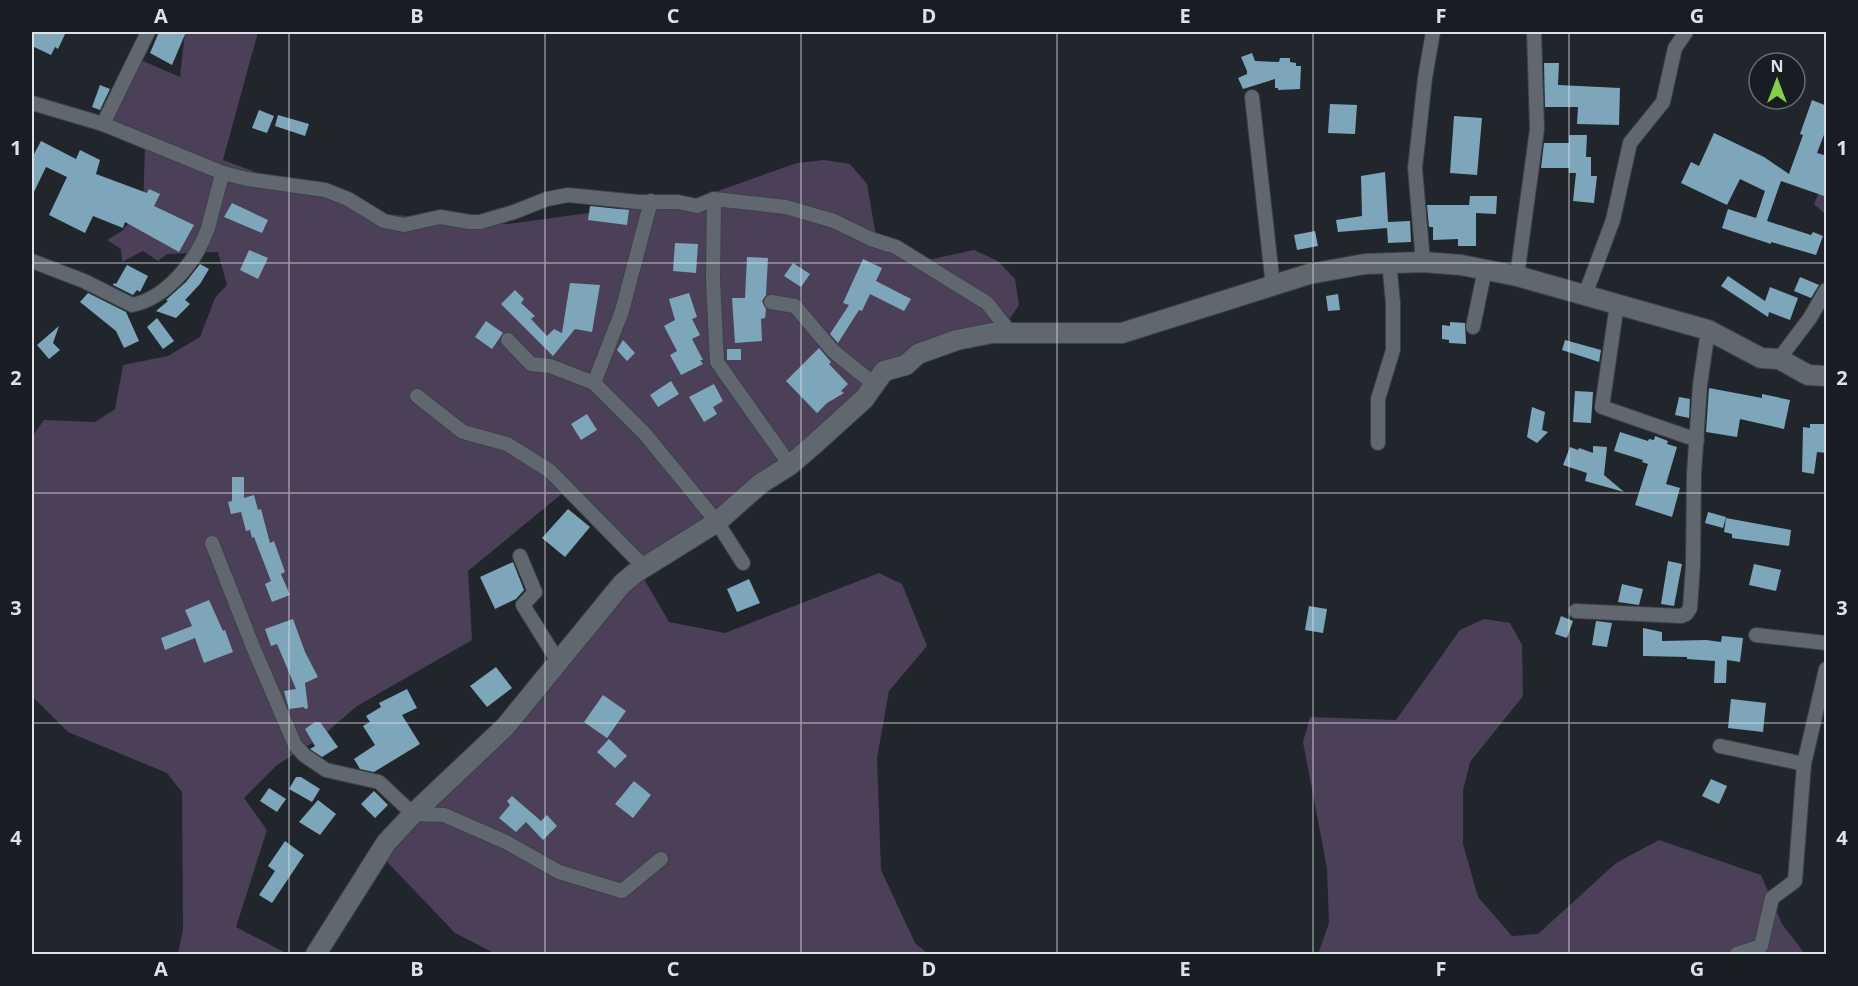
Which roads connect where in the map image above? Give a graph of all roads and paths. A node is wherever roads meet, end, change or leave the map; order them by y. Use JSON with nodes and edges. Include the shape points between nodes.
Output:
{"nodes":[{"id":1,"x":148,"y":32,"type":"edge"},
{"id":2,"x":1433,"y":32,"type":"edge"},
{"id":3,"x":1534,"y":32,"type":"edge"},
{"id":4,"x":1686,"y":32,"type":"edge"},
{"id":5,"x":1252,"y":97,"type":"dead end"},
{"id":6,"x":32,"y":103,"type":"edge"},
{"id":7,"x":103,"y":124,"type":"junction"},
{"id":8,"x":223,"y":173,"type":"junction"},
{"id":9,"x":714,"y":199,"type":"junction"},
{"id":10,"x":651,"y":201,"type":"junction"},
{"id":11,"x":32,"y":261,"type":"edge"},
{"id":12,"x":1389,"y":262,"type":"junction"},
{"id":13,"x":1423,"y":262,"type":"junction"},
{"id":14,"x":1485,"y":269,"type":"junction"},
{"id":15,"x":1517,"y":276,"type":"junction"},
{"id":16,"x":1273,"y":286,"type":"junction"},
{"id":17,"x":1827,"y":290,"type":"edge"},
{"id":18,"x":1585,"y":295,"type":"junction"},
{"id":19,"x":771,"y":302,"type":"dead end"},
{"id":20,"x":1617,"y":304,"type":"junction"},
{"id":21,"x":1473,"y":327,"type":"dead end"},
{"id":22,"x":1708,"y":330,"type":"junction"},
{"id":23,"x":1009,"y":331,"type":"junction"},
{"id":24,"x":508,"y":340,"type":"dead end"},
{"id":25,"x":1779,"y":359,"type":"junction"},
{"id":26,"x":1827,"y":376,"type":"edge"},
{"id":27,"x":594,"y":383,"type":"junction"},
{"id":28,"x":875,"y":385,"type":"junction"},
{"id":29,"x":417,"y":396,"type":"dead end"},
{"id":30,"x":1697,"y":440,"type":"junction"},
{"id":31,"x":1378,"y":443,"type":"dead end"},
{"id":32,"x":790,"y":465,"type":"junction"},
{"id":33,"x":717,"y":522,"type":"junction"},
{"id":34,"x":212,"y":543,"type":"dead end"},
{"id":35,"x":520,"y":556,"type":"dead end"},
{"id":36,"x":743,"y":563,"type":"dead end"},
{"id":37,"x":644,"y":567,"type":"junction"},
{"id":38,"x":1576,"y":610,"type":"dead end"},
{"id":39,"x":1756,"y":635,"type":"dead end"},
{"id":40,"x":1827,"y":643,"type":"edge"},
{"id":41,"x":559,"y":663,"type":"junction"},
{"id":42,"x":1827,"y":669,"type":"edge"},
{"id":43,"x":1720,"y":746,"type":"dead end"},
{"id":44,"x":1804,"y":764,"type":"junction"},
{"id":45,"x":413,"y":814,"type":"junction"},
{"id":46,"x":661,"y":859,"type":"dead end"},
{"id":47,"x":316,"y":954,"type":"edge"},
{"id":48,"x":1737,"y":954,"type":"edge"}],
"edges":[{"from":1,"to":7,"type":"street"},
{"from":2,"to":13,"type":"street","via":[[1415,168]]},
{"from":3,"to":15,"type":"street","via":[[1537,129]]},
{"from":4,"to":18,"type":"street","via":[[1675,48],[1663,102],[1630,143],[1613,220]]},
{"from":5,"to":16,"type":"street"},
{"from":6,"to":7,"type":"street"},
{"from":7,"to":8,"type":"street"},
{"from":8,"to":10,"type":"street","via":[[325,190],[384,221],[404,225],[440,217],[480,222],[567,195]]},
{"from":8,"to":11,"type":"street","via":[[207,230],[185,270],[145,303],[132,305]]},
{"from":9,"to":10,"type":"street","via":[[697,206]]},
{"from":9,"to":23,"type":"street","via":[[786,207],[834,221],[896,247],[987,303]]},
{"from":9,"to":32,"type":"street","via":[[717,362]]},
{"from":10,"to":27,"type":"street","via":[[622,311]]},
{"from":12,"to":13,"type":"street"},
{"from":12,"to":16,"type":"street","via":[[1309,274]]},
{"from":12,"to":31,"type":"street","via":[[1393,350],[1378,399]]},
{"from":13,"to":14,"type":"street"},
{"from":14,"to":15,"type":"street"},
{"from":14,"to":21,"type":"street"},
{"from":15,"to":18,"type":"street"},
{"from":16,"to":23,"type":"street","via":[[1122,333]]},
{"from":17,"to":25,"type":"street"},
{"from":18,"to":20,"type":"street"},
{"from":19,"to":28,"type":"street","via":[[795,306],[833,351]]},
{"from":20,"to":22,"type":"street"},
{"from":20,"to":30,"type":"street","via":[[1602,407]]},
{"from":22,"to":25,"type":"street","via":[[1761,358]]},
{"from":22,"to":30,"type":"street"},
{"from":23,"to":28,"type":"street","via":[[957,340],[918,354],[906,365],[885,371]]},
{"from":24,"to":27,"type":"street","via":[[531,364],[550,366]]},
{"from":25,"to":26,"type":"street","via":[[1808,375]]},
{"from":27,"to":33,"type":"street","via":[[645,434]]},
{"from":28,"to":32,"type":"street"},
{"from":29,"to":37,"type":"street","via":[[463,432],[507,444],[550,471]]},
{"from":30,"to":38,"type":"street","via":[[1694,565],[1686,614]]},
{"from":32,"to":33,"type":"street","via":[[760,484]]},
{"from":33,"to":36,"type":"street"},
{"from":33,"to":37,"type":"street"},
{"from":34,"to":45,"type":"street","via":[[295,745],[326,770],[379,782]]},
{"from":35,"to":41,"type":"street","via":[[535,592],[523,605]]},
{"from":37,"to":41,"type":"street","via":[[622,584]]},
{"from":39,"to":40,"type":"street"},
{"from":41,"to":45,"type":"street","via":[[505,727]]},
{"from":42,"to":44,"type":"street"},
{"from":43,"to":44,"type":"street"},
{"from":44,"to":48,"type":"street","via":[[1795,881],[1772,898],[1761,946]]},
{"from":45,"to":46,"type":"street","via":[[444,815],[506,842],[559,872],[622,891]]},
{"from":45,"to":47,"type":"street","via":[[386,843]]}]}
